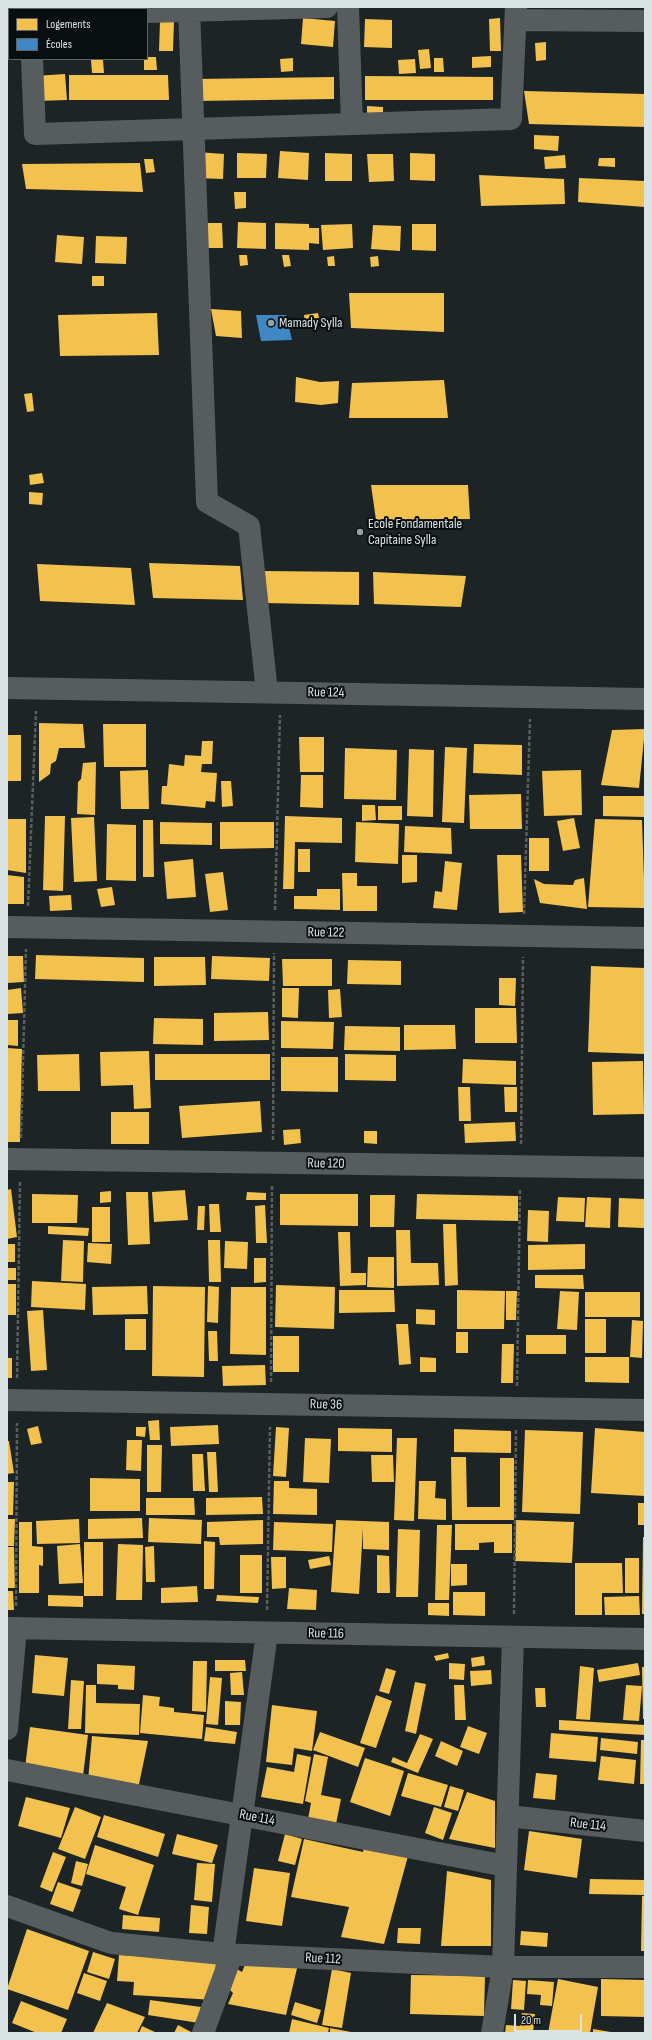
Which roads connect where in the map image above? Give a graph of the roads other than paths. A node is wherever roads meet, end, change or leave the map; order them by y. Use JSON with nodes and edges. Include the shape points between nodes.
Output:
{"nodes":[{"id":1,"x":327,"y":7,"type":"edge"},
{"id":2,"x":348,"y":7,"type":"edge"},
{"id":3,"x":189,"y":9,"type":"edge"},
{"id":4,"x":148,"y":12,"type":"edge"},
{"id":5,"x":516,"y":14,"type":"edge"},
{"id":6,"x":645,"y":21,"type":"edge"},
{"id":7,"x":32,"y":60,"type":"edge"},
{"id":8,"x":352,"y":124,"type":"junction"},
{"id":9,"x":194,"y":129,"type":"junction"},
{"id":10,"x":7,"y":688,"type":"edge"},
{"id":11,"x":267,"y":692,"type":"junction"},
{"id":12,"x":645,"y":699,"type":"edge"},
{"id":13,"x":7,"y":927,"type":"edge"},
{"id":14,"x":645,"y":938,"type":"edge"},
{"id":15,"x":7,"y":1159,"type":"edge"},
{"id":16,"x":645,"y":1168,"type":"edge"},
{"id":17,"x":7,"y":1400,"type":"edge"},
{"id":18,"x":645,"y":1410,"type":"edge"},
{"id":19,"x":12,"y":1628,"type":"edge"},
{"id":20,"x":267,"y":1632,"type":"junction"},
{"id":21,"x":513,"y":1637,"type":"junction"},
{"id":22,"x":645,"y":1639,"type":"edge"},
{"id":23,"x":7,"y":1729,"type":"edge"},
{"id":24,"x":7,"y":1770,"type":"edge"},
{"id":25,"x":242,"y":1816,"type":"junction"},
{"id":26,"x":508,"y":1816,"type":"junction"},
{"id":27,"x":645,"y":1831,"type":"edge"},
{"id":28,"x":506,"y":1866,"type":"junction"},
{"id":29,"x":7,"y":1906,"type":"edge"},
{"id":30,"x":228,"y":1954,"type":"junction"},
{"id":31,"x":503,"y":1967,"type":"junction"},
{"id":32,"x":645,"y":1967,"type":"edge"},
{"id":33,"x":203,"y":2033,"type":"edge"},
{"id":34,"x":492,"y":2033,"type":"edge"}],
"edges":[{"from":1,"to":3,"type":"street"},
{"from":2,"to":8,"type":"street"},
{"from":3,"to":4,"type":"street"},
{"from":3,"to":9,"type":"street"},
{"from":5,"to":6,"type":"street"},
{"from":5,"to":8,"type":"street","via":[[512,119]]},
{"from":7,"to":9,"type":"street","via":[[35,134]]},
{"from":8,"to":9,"type":"street"},
{"from":9,"to":11,"type":"street","via":[[207,502],[249,526]]},
{"from":10,"to":11,"type":"street","name":"Rue 124"},
{"from":11,"to":12,"type":"street","name":"Rue 124"},
{"from":13,"to":14,"type":"street","name":"Rue 122"},
{"from":15,"to":16,"type":"street","name":"Rue 120"},
{"from":17,"to":18,"type":"street","name":"Rue 36"},
{"from":19,"to":20,"type":"street","name":"Rue 116"},
{"from":19,"to":23,"type":"street"},
{"from":20,"to":21,"type":"street","name":"Rue 116"},
{"from":20,"to":25,"type":"street"},
{"from":21,"to":22,"type":"street","name":"Rue 116"},
{"from":21,"to":26,"type":"street"},
{"from":24,"to":25,"type":"street","name":"Rue 114"},
{"from":25,"to":28,"type":"street","name":"Rue 114"},
{"from":25,"to":30,"type":"street"},
{"from":26,"to":27,"type":"street","name":"Rue 114"},
{"from":26,"to":28,"type":"street"},
{"from":28,"to":31,"type":"street"},
{"from":29,"to":30,"type":"street","name":"Rue 112","via":[[111,1943]]},
{"from":30,"to":31,"type":"street","name":"Rue 112"},
{"from":30,"to":33,"type":"street"},
{"from":31,"to":32,"type":"street","name":"Rue 112"},
{"from":31,"to":34,"type":"street"}]}
